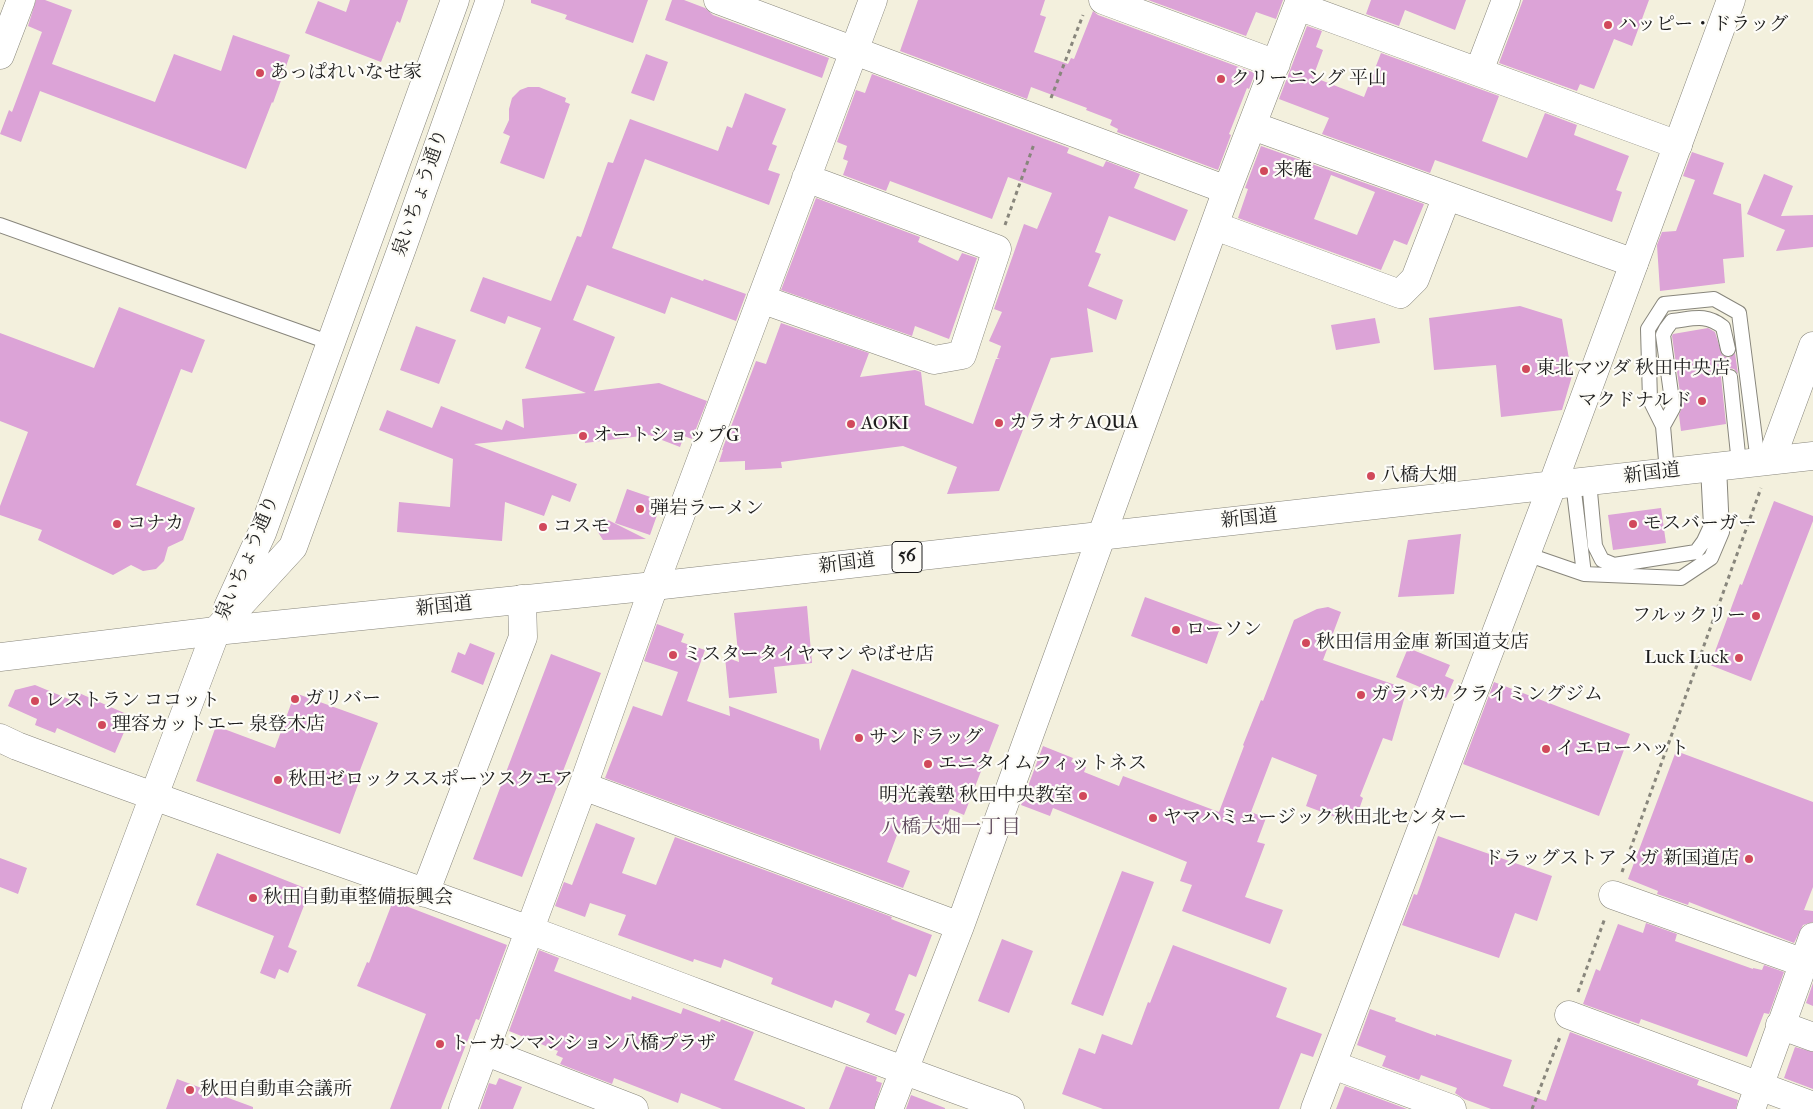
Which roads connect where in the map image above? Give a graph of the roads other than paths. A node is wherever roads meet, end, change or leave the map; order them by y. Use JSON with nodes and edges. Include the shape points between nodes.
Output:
{"nodes":[{"id":1,"x":21,"y":0,"type":"edge"},
{"id":2,"x":455,"y":0,"type":"edge"},
{"id":3,"x":490,"y":0,"type":"edge"},
{"id":4,"x":718,"y":0,"type":"edge"},
{"id":5,"x":1103,"y":0,"type":"edge"},
{"id":6,"x":1506,"y":0,"type":"edge"},
{"id":7,"x":1731,"y":0,"type":"edge"},
{"id":8,"x":867,"y":2,"type":"edge"},
{"id":9,"x":1299,"y":3,"type":"edge"},
{"id":10,"x":854,"y":50,"type":"junction"},
{"id":11,"x":0,"y":55,"type":"edge"},
{"id":12,"x":1276,"y":64,"type":"junction"},
{"id":13,"x":1479,"y":71,"type":"junction"},
{"id":14,"x":1253,"y":126,"type":"junction"},
{"id":15,"x":1678,"y":145,"type":"junction"},
{"id":16,"x":806,"y":178,"type":"junction"},
{"id":17,"x":1227,"y":190,"type":"junction"},
{"id":18,"x":1447,"y":196,"type":"junction"},
{"id":19,"x":0,"y":225,"type":"edge"},
{"id":20,"x":1214,"y":226,"type":"junction"},
{"id":21,"x":1634,"y":263,"type":"junction"},
{"id":22,"x":761,"y":300,"type":"junction"},
{"id":23,"x":331,"y":343,"type":"junction"},
{"id":24,"x":1813,"y":346,"type":"edge"},
{"id":25,"x":1728,"y":349,"type":"dead end"},
{"id":26,"x":1730,"y":377,"type":"dead end"},
{"id":27,"x":1663,"y":426,"type":"junction"},
{"id":28,"x":1813,"y":456,"type":"edge"},
{"id":29,"x":1739,"y":464,"type":"junction"},
{"id":30,"x":1667,"y":472,"type":"junction"},
{"id":31,"x":1571,"y":483,"type":"junction"},
{"id":32,"x":1103,"y":535,"type":"junction"},
{"id":33,"x":1526,"y":554,"type":"junction"},
{"id":34,"x":1584,"y":574,"type":"junction"},
{"id":35,"x":654,"y":586,"type":"junction"},
{"id":36,"x":522,"y":599,"type":"junction"},
{"id":37,"x":216,"y":631,"type":"junction"},
{"id":38,"x":0,"y":657,"type":"edge"},
{"id":39,"x":0,"y":738,"type":"edge"},
{"id":40,"x":583,"y":786,"type":"junction"},
{"id":41,"x":153,"y":797,"type":"junction"},
{"id":42,"x":424,"y":894,"type":"junction"},
{"id":43,"x":1614,"y":894,"type":"road end"},
{"id":44,"x":960,"y":926,"type":"junction"},
{"id":45,"x":530,"y":930,"type":"junction"},
{"id":46,"x":1813,"y":937,"type":"edge"},
{"id":47,"x":1804,"y":963,"type":"junction"},
{"id":48,"x":1569,"y":1015,"type":"road end"},
{"id":49,"x":1780,"y":1025,"type":"junction"},
{"id":50,"x":1813,"y":1037,"type":"edge"},
{"id":51,"x":484,"y":1051,"type":"junction"},
{"id":52,"x":1333,"y":1065,"type":"junction"},
{"id":53,"x":903,"y":1071,"type":"junction"},
{"id":54,"x":1755,"y":1097,"type":"edge"},
{"id":55,"x":1813,"y":1106,"type":"edge"},
{"id":56,"x":36,"y":1109,"type":"edge"},
{"id":57,"x":463,"y":1109,"type":"edge"},
{"id":58,"x":634,"y":1109,"type":"edge"},
{"id":59,"x":889,"y":1109,"type":"edge"},
{"id":60,"x":1010,"y":1109,"type":"edge"},
{"id":61,"x":1315,"y":1109,"type":"edge"},
{"id":62,"x":1452,"y":1109,"type":"edge"}],
"edges":[{"from":1,"to":11,"type":"street"},
{"from":2,"to":23,"type":"street","name":"泉いちょう通り"},
{"from":3,"to":37,"type":"street","name":"泉いちょう通り","via":[[293,547]]},
{"from":4,"to":10,"type":"street"},
{"from":5,"to":12,"type":"street"},
{"from":6,"to":13,"type":"street"},
{"from":7,"to":15,"type":"street"},
{"from":8,"to":10,"type":"street"},
{"from":9,"to":12,"type":"street"},
{"from":9,"to":13,"type":"street"},
{"from":10,"to":16,"type":"street"},
{"from":10,"to":17,"type":"street"},
{"from":12,"to":14,"type":"street"},
{"from":13,"to":15,"type":"street"},
{"from":14,"to":17,"type":"street"},
{"from":14,"to":18,"type":"street"},
{"from":15,"to":21,"type":"street"},
{"from":16,"to":22,"type":"street"},
{"from":16,"to":22,"type":"street","via":[[996,249],[962,355],[934,360]]},
{"from":17,"to":20,"type":"street"},
{"from":18,"to":20,"type":"street","via":[[1415,279],[1400,294]]},
{"from":18,"to":21,"type":"street"},
{"from":19,"to":23,"type":"lane"},
{"from":20,"to":32,"type":"street"},
{"from":21,"to":31,"type":"street"},
{"from":22,"to":35,"type":"street"},
{"from":23,"to":37,"type":"street","name":"泉いちょう通り","via":[[262,534]]},
{"from":24,"to":29,"type":"street"},
{"from":25,"to":27,"type":"lane","via":[[1723,327],[1715,321],[1705,317],[1672,321],[1663,335],[1673,408]]},
{"from":26,"to":29,"type":"lane"},
{"from":27,"to":29,"type":"lane","via":[[1650,400],[1648,329],[1664,304],[1714,299],[1739,313]]},
{"from":27,"to":30,"type":"lane"},
{"from":28,"to":29,"type":"street","name":"新国道","number":"56"},
{"from":29,"to":30,"type":"street","name":"新国道","number":"56"},
{"from":29,"to":31,"type":"lane","via":[[1696,552],[1614,565],[1602,560]]},
{"from":29,"to":34,"type":"lane","via":[[1722,532],[1711,558],[1681,578]]},
{"from":30,"to":31,"type":"street","name":"新国道","number":"56"},
{"from":31,"to":32,"type":"street","name":"新国道","number":"56"},
{"from":31,"to":33,"type":"street"},
{"from":31,"to":34,"type":"lane"},
{"from":32,"to":35,"type":"street","name":"新国道","number":"56"},
{"from":32,"to":44,"type":"street"},
{"from":33,"to":34,"type":"lane"},
{"from":33,"to":52,"type":"street"},
{"from":35,"to":36,"type":"street","name":"新国道","number":"56"},
{"from":35,"to":40,"type":"street"},
{"from":36,"to":37,"type":"street","name":"新国道","number":"56"},
{"from":36,"to":42,"type":"street","via":[[523,637]]},
{"from":37,"to":38,"type":"street","name":"新国道","number":"56"},
{"from":37,"to":41,"type":"street"},
{"from":39,"to":41,"type":"street"},
{"from":40,"to":44,"type":"street"},
{"from":40,"to":45,"type":"street"},
{"from":41,"to":42,"type":"street"},
{"from":41,"to":56,"type":"street"},
{"from":42,"to":45,"type":"street"},
{"from":43,"to":47,"type":"street"},
{"from":44,"to":53,"type":"street"},
{"from":45,"to":51,"type":"street"},
{"from":45,"to":53,"type":"street"},
{"from":46,"to":47,"type":"street"},
{"from":47,"to":49,"type":"street"},
{"from":48,"to":54,"type":"street"},
{"from":49,"to":50,"type":"street"},
{"from":49,"to":54,"type":"street"},
{"from":51,"to":57,"type":"street"},
{"from":51,"to":58,"type":"street"},
{"from":52,"to":61,"type":"street"},
{"from":52,"to":62,"type":"street"},
{"from":53,"to":59,"type":"street"},
{"from":53,"to":60,"type":"street"},
{"from":54,"to":55,"type":"street"}]}
